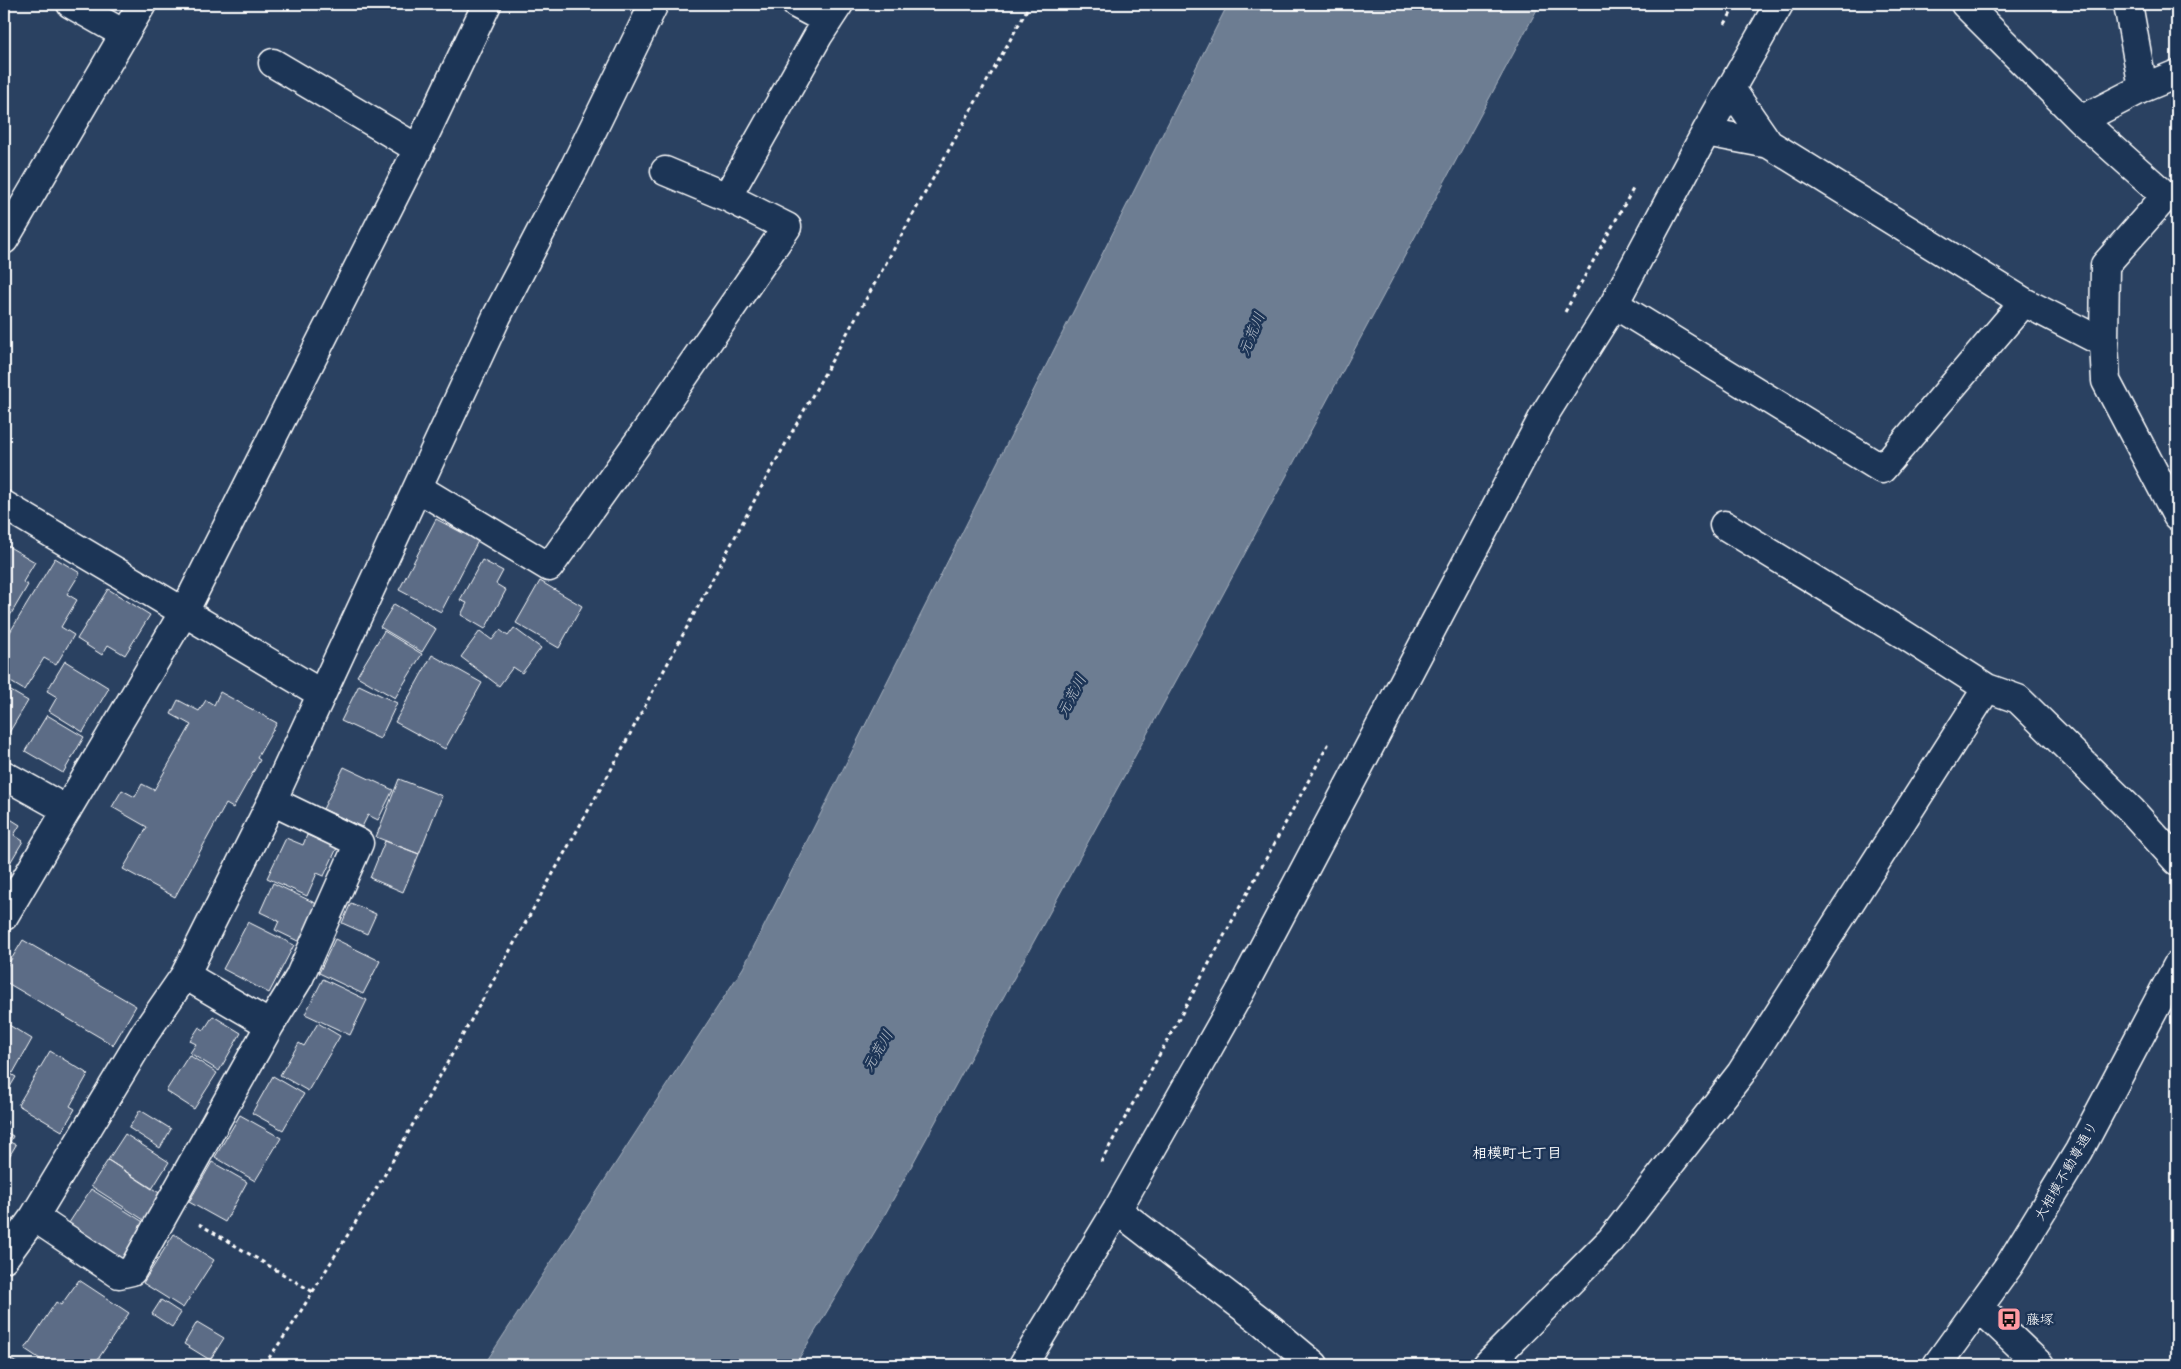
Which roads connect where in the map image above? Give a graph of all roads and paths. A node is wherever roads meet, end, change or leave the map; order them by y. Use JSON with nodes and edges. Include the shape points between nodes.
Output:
{"nodes":[{"id":1,"x":71,"y":4,"type":"edge"},
{"id":2,"x":142,"y":4,"type":"edge"},
{"id":3,"x":487,"y":4,"type":"edge"},
{"id":4,"x":654,"y":4,"type":"edge"},
{"id":5,"x":796,"y":4,"type":"edge"},
{"id":6,"x":1030,"y":4,"type":"edge"},
{"id":7,"x":1779,"y":4,"type":"edge"},
{"id":8,"x":1965,"y":4,"type":"edge"},
{"id":9,"x":2128,"y":4,"type":"edge"},
{"id":10,"x":833,"y":13,"type":"edge"},
{"id":11,"x":124,"y":34,"type":"junction"},
{"id":12,"x":273,"y":63,"type":"dead end"},
{"id":13,"x":2177,"y":74,"type":"edge"},
{"id":14,"x":2143,"y":88,"type":"junction"},
{"id":15,"x":1731,"y":89,"type":"junction"},
{"id":16,"x":2082,"y":120,"type":"junction"},
{"id":17,"x":1706,"y":132,"type":"junction"},
{"id":18,"x":1769,"y":144,"type":"junction"},
{"id":19,"x":418,"y":149,"type":"junction"},
{"id":20,"x":665,"y":171,"type":"dead end"},
{"id":21,"x":727,"y":198,"type":"junction"},
{"id":22,"x":4,"y":240,"type":"edge"},
{"id":23,"x":2024,"y":302,"type":"junction"},
{"id":24,"x":1614,"y":304,"type":"junction"},
{"id":25,"x":2104,"y":343,"type":"junction"},
{"id":26,"x":418,"y":488,"type":"junction"},
{"id":27,"x":4,"y":505,"type":"edge"},
{"id":28,"x":2177,"y":516,"type":"edge"},
{"id":29,"x":1724,"y":525,"type":"dead end"},
{"id":30,"x":184,"y":612,"type":"junction"},
{"id":31,"x":1987,"y":688,"type":"junction"},
{"id":32,"x":320,"y":693,"type":"junction"},
{"id":33,"x":4,"y":775,"type":"edge"},
{"id":34,"x":272,"y":800,"type":"junction"},
{"id":35,"x":67,"y":810,"type":"junction"},
{"id":36,"x":2177,"y":861,"type":"edge"},
{"id":37,"x":4,"y":916,"type":"edge"},
{"id":38,"x":2177,"y":966,"type":"edge"},
{"id":39,"x":185,"y":975,"type":"junction"},
{"id":40,"x":270,"y":1025,"type":"junction"},
{"id":41,"x":169,"y":1205,"type":"junction"},
{"id":42,"x":1117,"y":1210,"type":"junction"},
{"id":43,"x":34,"y":1217,"type":"junction"},
{"id":44,"x":4,"y":1258,"type":"edge"},
{"id":45,"x":313,"y":1292,"type":"junction"},
{"id":46,"x":1980,"y":1308,"type":"junction"},
{"id":47,"x":264,"y":1365,"type":"edge"},
{"id":48,"x":1023,"y":1365,"type":"edge"},
{"id":49,"x":1314,"y":1365,"type":"edge"},
{"id":50,"x":1487,"y":1365,"type":"edge"},
{"id":51,"x":1936,"y":1365,"type":"edge"},
{"id":52,"x":2040,"y":1365,"type":"edge"}],
"edges":[{"from":1,"to":11,"type":"street"},
{"from":2,"to":11,"type":"street"},
{"from":3,"to":19,"type":"street"},
{"from":4,"to":26,"type":"street","via":[[497,316]]},
{"from":5,"to":10,"type":"street"},
{"from":6,"to":45,"type":"path","via":[[761,488],[612,768],[384,1176]]},
{"from":7,"to":15,"type":"street"},
{"from":8,"to":16,"type":"street"},
{"from":9,"to":14,"type":"street"},
{"from":10,"to":21,"type":"street"},
{"from":11,"to":22,"type":"street"},
{"from":12,"to":19,"type":"street"},
{"from":13,"to":14,"type":"street"},
{"from":14,"to":16,"type":"street"},
{"from":15,"to":17,"type":"street"},
{"from":15,"to":18,"type":"street"},
{"from":16,"to":25,"type":"street","via":[[2166,196],[2105,265]]},
{"from":17,"to":18,"type":"street"},
{"from":17,"to":24,"type":"street"},
{"from":18,"to":23,"type":"street"},
{"from":19,"to":30,"type":"street"},
{"from":20,"to":21,"type":"street"},
{"from":21,"to":26,"type":"street","via":[[786,227],[549,567]]},
{"from":23,"to":24,"type":"street","via":[[1882,468]]},
{"from":23,"to":25,"type":"street"},
{"from":24,"to":42,"type":"street","via":[[1546,412],[1240,992]]},
{"from":25,"to":28,"type":"street","via":[[2106,381]]},
{"from":26,"to":32,"type":"street"},
{"from":27,"to":30,"type":"street"},
{"from":29,"to":31,"type":"street"},
{"from":30,"to":32,"type":"street"},
{"from":30,"to":35,"type":"street"},
{"from":31,"to":36,"type":"street","via":[[2018,699]]},
{"from":31,"to":50,"type":"street","via":[[1742,1073],[1611,1240]]},
{"from":32,"to":34,"type":"street"},
{"from":33,"to":35,"type":"street"},
{"from":34,"to":39,"type":"street"},
{"from":34,"to":40,"type":"street","via":[[359,843],[299,978]]},
{"from":35,"to":37,"type":"street"},
{"from":38,"to":46,"type":"street","name":"大相模不動尊通り","via":[[2079,1151]]},
{"from":39,"to":40,"type":"street"},
{"from":39,"to":43,"type":"street"},
{"from":40,"to":41,"type":"street"},
{"from":41,"to":43,"type":"street","via":[[132,1272],[118,1274]]},
{"from":41,"to":45,"type":"path"},
{"from":42,"to":48,"type":"street"},
{"from":42,"to":49,"type":"street"},
{"from":43,"to":44,"type":"street"},
{"from":45,"to":47,"type":"path"},
{"from":46,"to":51,"type":"street","name":"大相模不動尊通り"},
{"from":46,"to":52,"type":"street"}]}
